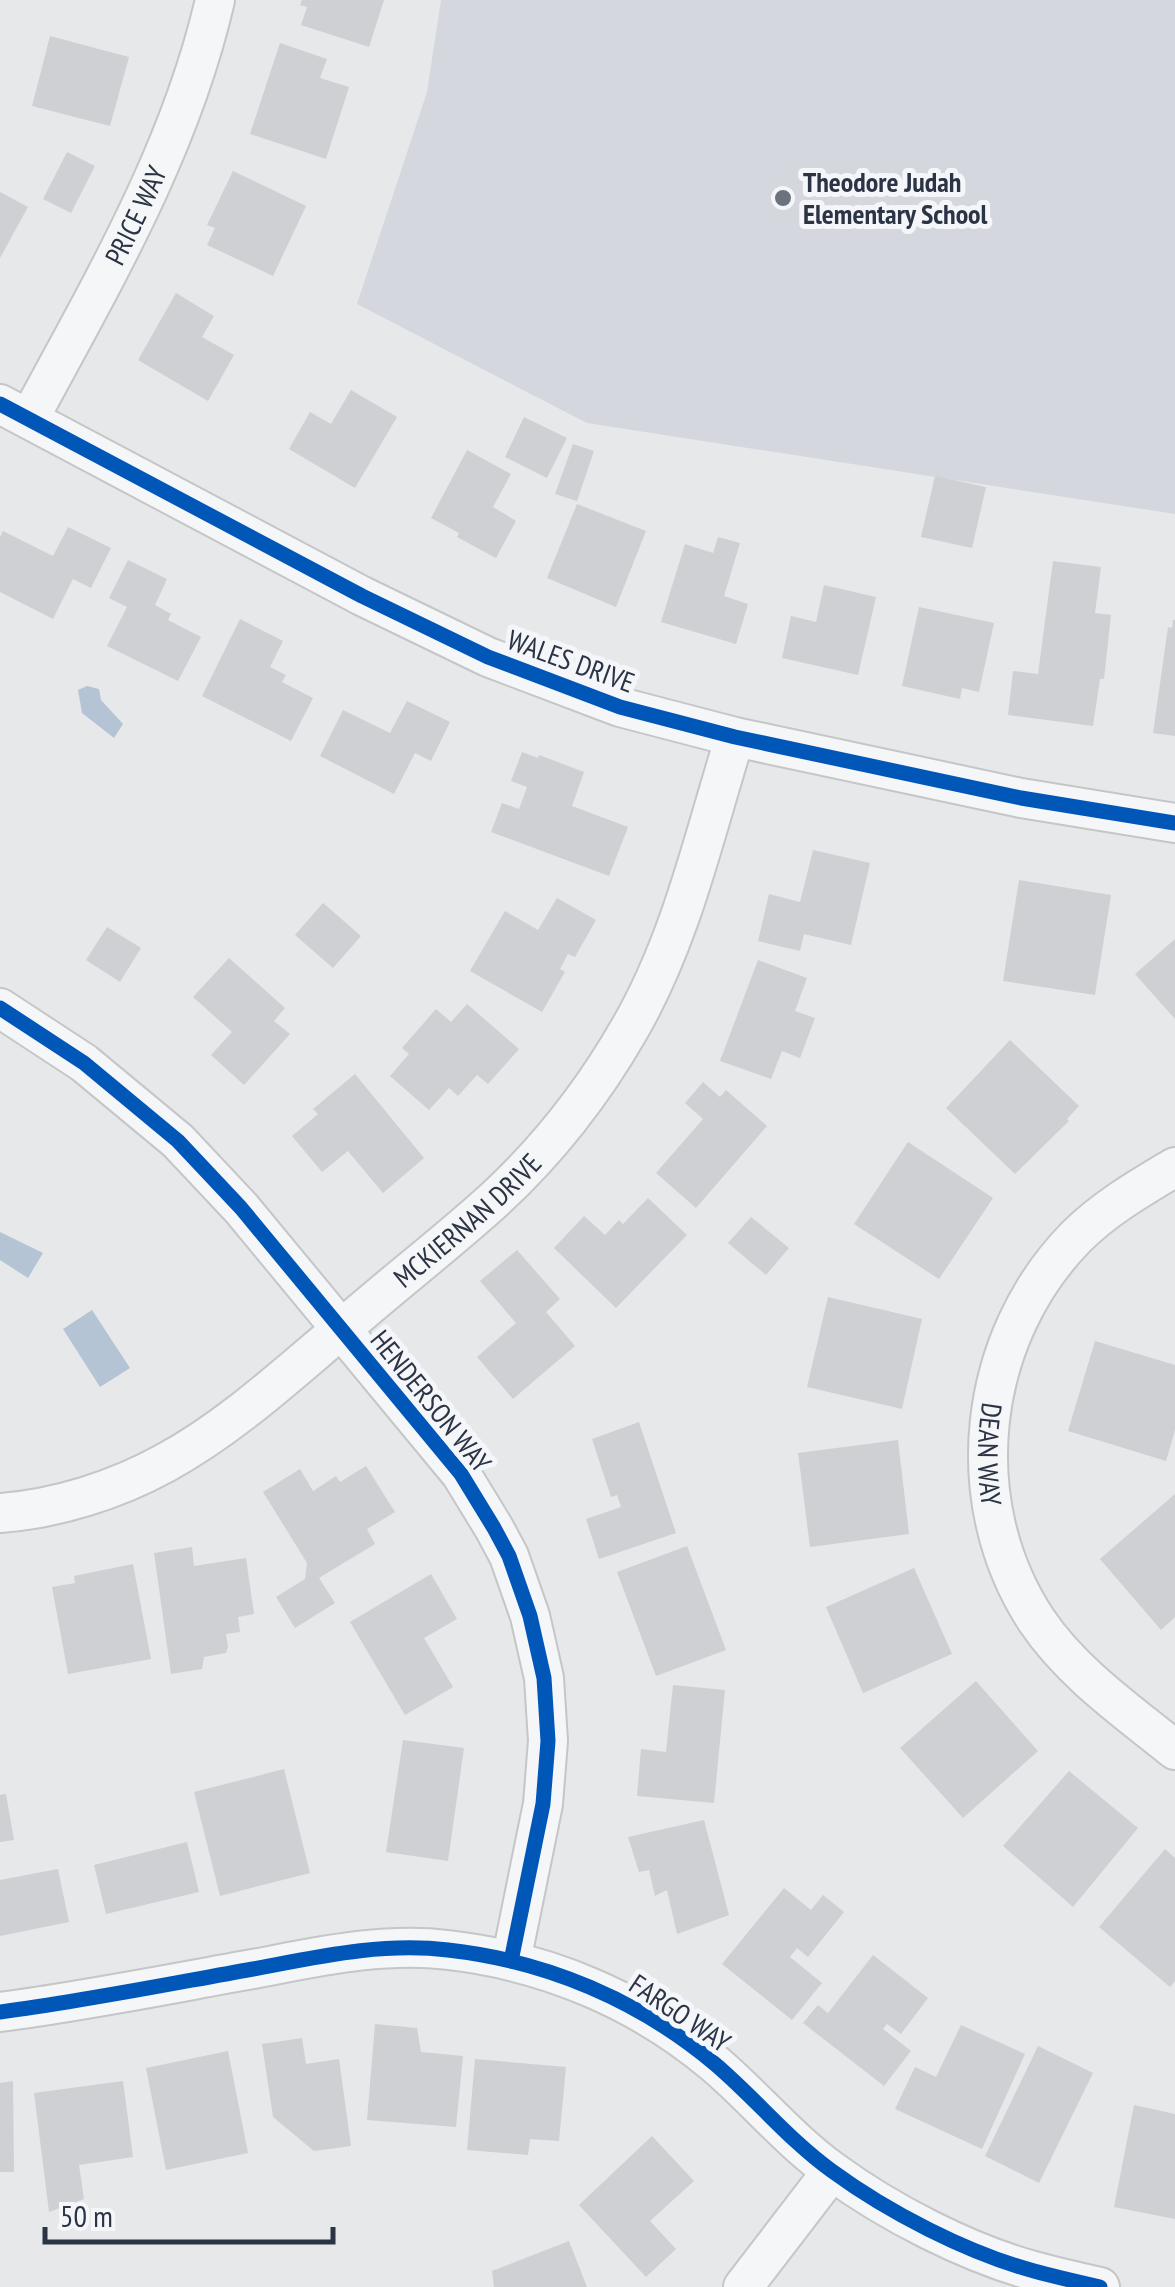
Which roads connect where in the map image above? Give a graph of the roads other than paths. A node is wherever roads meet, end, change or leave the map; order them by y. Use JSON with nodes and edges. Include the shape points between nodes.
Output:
{"nodes":[{"id":1,"x":215,"y":0,"type":"edge"},
{"id":2,"x":15,"y":411,"type":"edge"},
{"id":3,"x":734,"y":737,"type":"junction"},
{"id":4,"x":1175,"y":823,"type":"edge"},
{"id":5,"x":0,"y":1008,"type":"edge"},
{"id":6,"x":1175,"y":1167,"type":"edge"},
{"id":7,"x":341,"y":1329,"type":"junction"},
{"id":8,"x":0,"y":1513,"type":"edge"},
{"id":9,"x":1175,"y":1750,"type":"edge"},
{"id":10,"x":511,"y":1961,"type":"junction"},
{"id":11,"x":0,"y":2012,"type":"edge"},
{"id":12,"x":832,"y":2171,"type":"junction"},
{"id":13,"x":743,"y":2287,"type":"edge"},
{"id":14,"x":1100,"y":2287,"type":"edge"}],
"edges":[{"from":1,"to":2,"type":"street","name":"PRICE WAY","via":[[170,144],[141,208]]},
{"from":2,"to":3,"type":"street","name":"WALES DRIVE","via":[[488,657],[620,707]]},
{"from":3,"to":4,"type":"street","name":"WALES DRIVE"},
{"from":3,"to":7,"type":"street","name":"MCKIERNAN DRIVE","via":[[663,961],[592,1088],[496,1198]]},
{"from":5,"to":7,"type":"street","name":"HENDERSON WAY","via":[[84,1064],[178,1141]]},
{"from":6,"to":9,"type":"street","name":"DEAN WAY","via":[[1100,1216],[1036,1287],[1007,1344],[987,1438],[998,1533],[1036,1620],[1102,1691]]},
{"from":7,"to":8,"type":"street","name":"MCKIERNAN DRIVE","via":[[218,1430],[164,1464],[76,1499]]},
{"from":7,"to":10,"type":"street","name":"HENDERSON WAY","via":[[461,1474],[509,1556],[530,1616],[544,1678],[548,1741],[544,1804]]},
{"from":10,"to":11,"type":"street","name":"FARGO WAY","via":[[414,1948],[348,1951]]},
{"from":10,"to":12,"type":"street","name":"FARGO WAY","via":[[604,1992],[662,2025]]},
{"from":12,"to":13,"type":"street"},
{"from":12,"to":14,"type":"street","name":"FARGO WAY","via":[[910,2221],[1001,2260]]}]}
